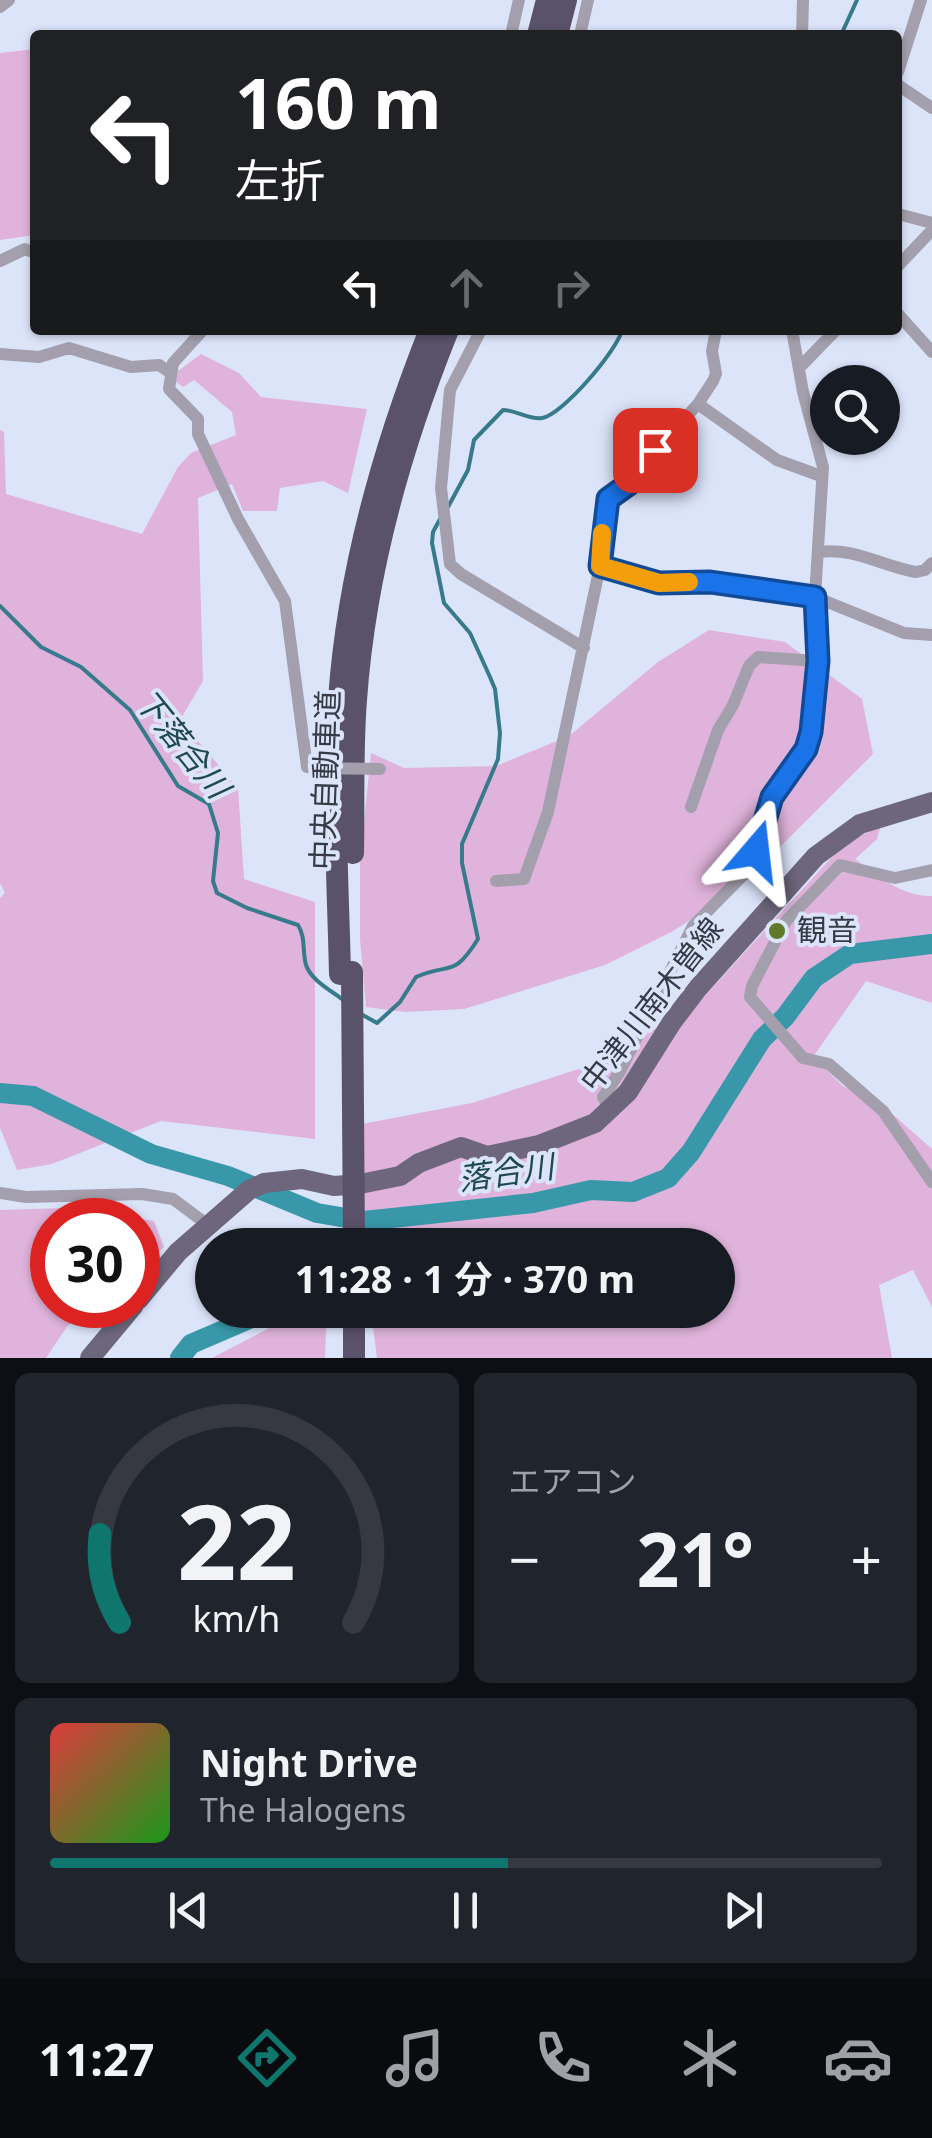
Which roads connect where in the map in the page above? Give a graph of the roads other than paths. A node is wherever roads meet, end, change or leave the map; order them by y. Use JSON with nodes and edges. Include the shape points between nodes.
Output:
{"nodes":[{"id":1,"x":9,"y":0,"type":"edge"},
{"id":2,"x":519,"y":0,"type":"edge"},
{"id":3,"x":547,"y":0,"type":"edge"},
{"id":4,"x":566,"y":0,"type":"edge"},
{"id":5,"x":588,"y":0,"type":"edge"},
{"id":6,"x":803,"y":0,"type":"edge"},
{"id":7,"x":921,"y":0,"type":"edge"},
{"id":8,"x":0,"y":7,"type":"edge"},
{"id":9,"x":512,"y":30,"type":"edge"},
{"id":10,"x":539,"y":30,"type":"edge"},
{"id":11,"x":558,"y":30,"type":"edge"},
{"id":12,"x":581,"y":30,"type":"edge"},
{"id":13,"x":802,"y":30,"type":"edge"},
{"id":14,"x":902,"y":59,"type":"edge"},
{"id":15,"x":902,"y":88,"type":"edge"},
{"id":16,"x":932,"y":108,"type":"edge"},
{"id":17,"x":902,"y":215,"type":"edge"},
{"id":18,"x":932,"y":226,"type":"edge"},
{"id":19,"x":30,"y":250,"type":"edge"},
{"id":20,"x":0,"y":260,"type":"edge"},
{"id":21,"x":902,"y":261,"type":"edge"},
{"id":22,"x":902,"y":318,"type":"edge"},
{"id":23,"x":199,"y":335,"type":"edge"},
{"id":24,"x":428,"y":335,"type":"edge"},
{"id":25,"x":446,"y":335,"type":"edge"},
{"id":26,"x":479,"y":335,"type":"edge"},
{"id":27,"x":715,"y":335,"type":"edge"},
{"id":28,"x":793,"y":335,"type":"edge"},
{"id":29,"x":831,"y":335,"type":"edge"},
{"id":30,"x":932,"y":352,"type":"edge"},
{"id":31,"x":0,"y":354,"type":"edge"},
{"id":32,"x":799,"y":368,"type":"junction"},
{"id":33,"x":171,"y":373,"type":"junction"},
{"id":34,"x":698,"y":404,"type":"junction"},
{"id":35,"x":820,"y":476,"type":"junction"},
{"id":36,"x":818,"y":552,"type":"junction"},
{"id":37,"x":932,"y":563,"type":"edge"},
{"id":38,"x":600,"y":566,"type":"junction"},
{"id":39,"x":815,"y":597,"type":"junction"},
{"id":40,"x":932,"y":635,"type":"edge"},
{"id":41,"x":584,"y":648,"type":"junction"},
{"id":42,"x":818,"y":661,"type":"junction"},
{"id":43,"x":380,"y":769,"type":"dead end"},
{"id":44,"x":932,"y":802,"type":"edge"},
{"id":45,"x":692,"y":807,"type":"dead end"},
{"id":46,"x":932,"y":870,"type":"edge"},
{"id":47,"x":496,"y":881,"type":"dead end"},
{"id":48,"x":346,"y":973,"type":"junction"},
{"id":49,"x":611,"y":1111,"type":"junction"},
{"id":50,"x":932,"y":1182,"type":"edge"},
{"id":51,"x":0,"y":1194,"type":"edge"},
{"id":52,"x":208,"y":1225,"type":"junction"},
{"id":53,"x":340,"y":1228,"type":"edge"},
{"id":54,"x":354,"y":1228,"type":"edge"},
{"id":55,"x":160,"y":1274,"type":"edge"},
{"id":56,"x":115,"y":1328,"type":"edge"},
{"id":57,"x":340,"y":1328,"type":"edge"},
{"id":58,"x":354,"y":1328,"type":"edge"},
{"id":59,"x":90,"y":1358,"type":"edge"},
{"id":60,"x":340,"y":1358,"type":"edge"},
{"id":61,"x":354,"y":1358,"type":"edge"}],
"edges":[{"from":1,"to":8,"type":"street"},
{"from":2,"to":9,"type":"street"},
{"from":3,"to":10,"type":"highway"},
{"from":4,"to":11,"type":"highway"},
{"from":5,"to":12,"type":"street"},
{"from":6,"to":13,"type":"street"},
{"from":7,"to":14,"type":"street"},
{"from":15,"to":16,"type":"street"},
{"from":17,"to":18,"type":"street"},
{"from":18,"to":21,"type":"street"},
{"from":19,"to":20,"type":"street"},
{"from":22,"to":30,"type":"street"},
{"from":23,"to":33,"type":"street"},
{"from":24,"to":48,"type":"highway","name":"中央自動車道","via":[[386,450],[345,636],[337,781]]},
{"from":25,"to":48,"type":"highway","name":"中央自動車道","via":[[402,454],[363,637]]},
{"from":26,"to":41,"type":"street","via":[[450,390],[440,488],[450,564]]},
{"from":27,"to":34,"type":"street","via":[[716,374]]},
{"from":28,"to":32,"type":"street"},
{"from":29,"to":32,"type":"street"},
{"from":31,"to":33,"type":"street","via":[[39,357],[69,348]]},
{"from":32,"to":35,"type":"street"},
{"from":33,"to":43,"type":"street","bridge":true,"via":[[169,389],[198,418],[198,434],[238,519],[285,601],[307,767]]},
{"from":34,"to":35,"type":"street","via":[[777,460]]},
{"from":34,"to":38,"type":"street","via":[[633,481],[608,499]]},
{"from":35,"to":36,"type":"street"},
{"from":36,"to":37,"type":"street","via":[[855,552],[916,572]]},
{"from":36,"to":39,"type":"street"},
{"from":38,"to":39,"type":"street","via":[[659,583],[710,582]]},
{"from":38,"to":41,"type":"street"},
{"from":39,"to":40,"type":"street","via":[[904,634]]},
{"from":39,"to":42,"type":"street"},
{"from":41,"to":47,"type":"street","via":[[532,863],[524,880]]},
{"from":42,"to":45,"type":"street","via":[[758,656],[718,730]]},
{"from":42,"to":49,"type":"street","via":[[806,749],[772,797],[744,874],[693,926],[603,1097]]},
{"from":44,"to":49,"type":"main road","name":"中津川南木曽線","via":[[860,824],[816,856],[698,988]]},
{"from":46,"to":50,"type":"street","via":[[895,878],[840,865],[786,920],[750,997],[799,1054],[828,1064],[883,1111]]},
{"from":48,"to":53,"type":"highway","name":"中央自動車道"},
{"from":48,"to":54,"type":"highway","name":"中央自動車道","bridge":true},
{"from":49,"to":52,"type":"main road","name":"中津川南木曽線","via":[[539,1145],[488,1156],[461,1147],[387,1179],[256,1186]]},
{"from":51,"to":52,"type":"street","via":[[142,1194],[172,1200]]},
{"from":52,"to":55,"type":"main road","name":"中津川南木曽線"},
{"from":56,"to":59,"type":"main road","name":"中津川南木曽線"},
{"from":57,"to":60,"type":"highway"},
{"from":58,"to":61,"type":"highway"}]}
